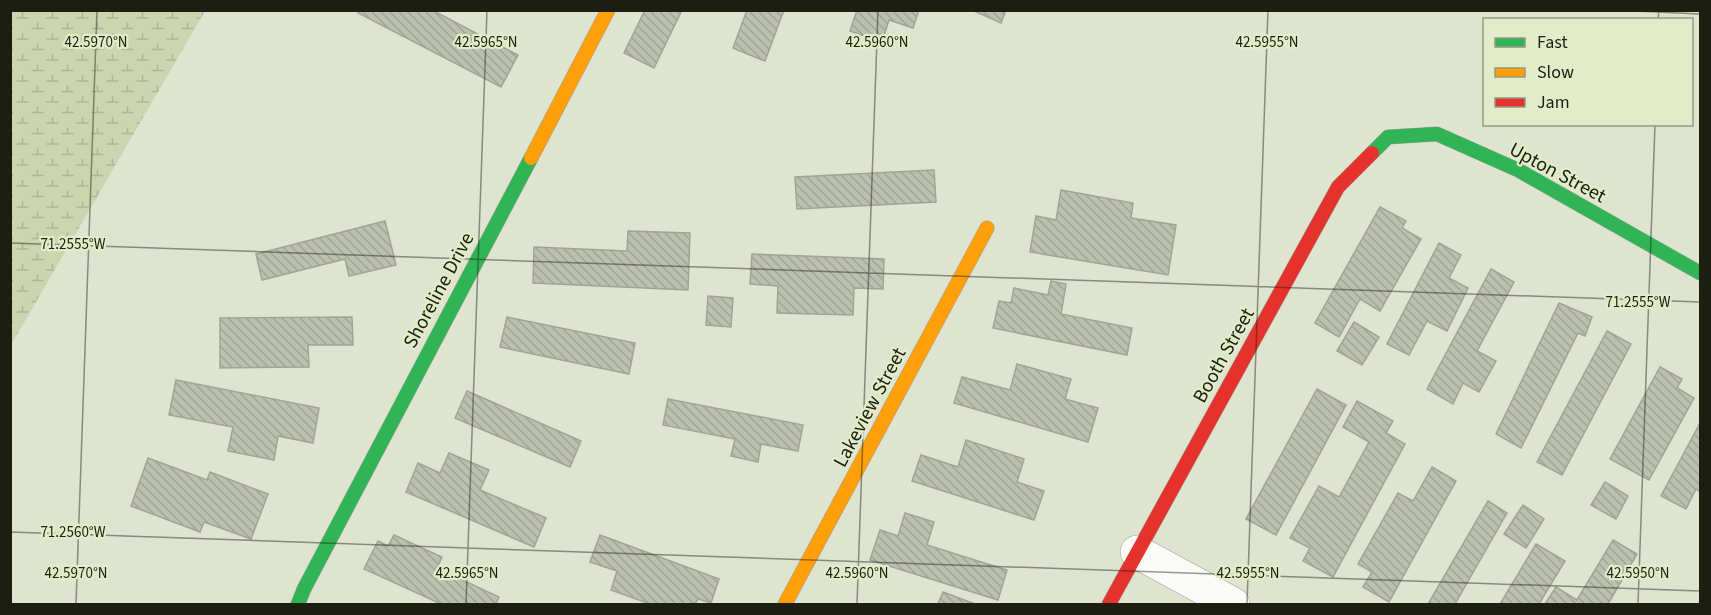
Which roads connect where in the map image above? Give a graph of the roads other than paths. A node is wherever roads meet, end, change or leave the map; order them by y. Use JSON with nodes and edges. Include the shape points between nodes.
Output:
{"nodes":[{"id":1,"x":608,"y":10,"type":"edge"},
{"id":2,"x":1388,"y":137,"type":"joint"},
{"id":3,"x":987,"y":228,"type":"dead end"},
{"id":4,"x":1701,"y":273,"type":"edge"},
{"id":5,"x":1137,"y":552,"type":"junction"},
{"id":6,"x":298,"y":604,"type":"edge"},
{"id":7,"x":784,"y":604,"type":"edge"},
{"id":8,"x":1108,"y":604,"type":"edge"},
{"id":9,"x":1233,"y":604,"type":"edge"}],
"edges":[{"from":1,"to":6,"type":"street","name":"Shoreline Drive"},
{"from":2,"to":4,"type":"street","name":"Upton Street","via":[[1437,134],[1518,171]]},
{"from":2,"to":5,"type":"street","name":"Booth Street","via":[[1338,187]]},
{"from":3,"to":7,"type":"street","name":"Lakeview Street"},
{"from":5,"to":8,"type":"street","name":"Booth Street"},
{"from":5,"to":9,"type":"street"}]}
